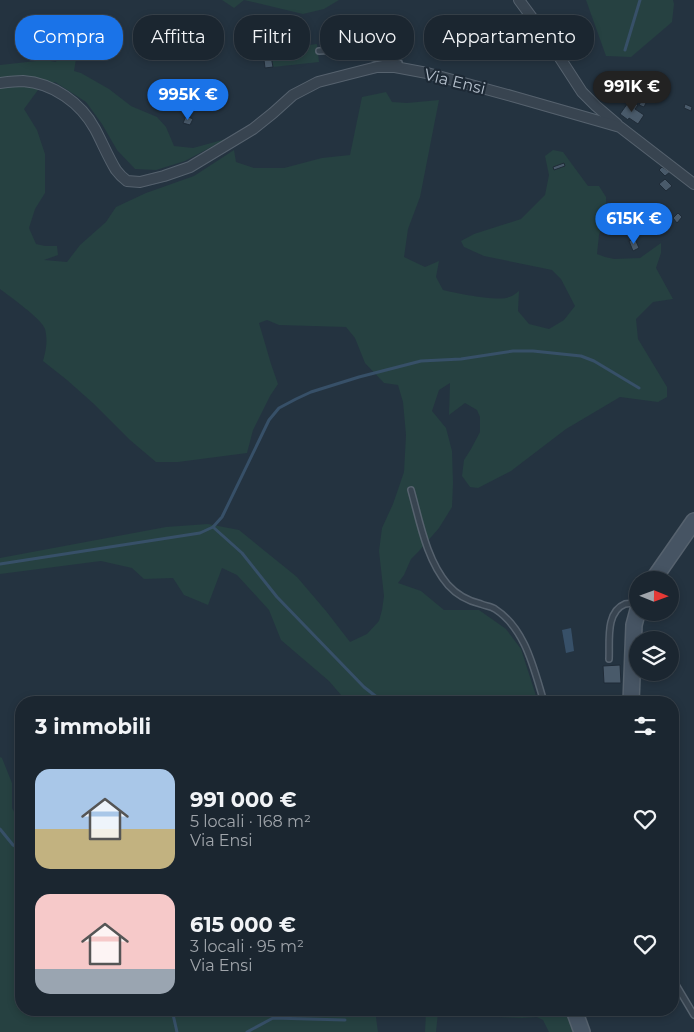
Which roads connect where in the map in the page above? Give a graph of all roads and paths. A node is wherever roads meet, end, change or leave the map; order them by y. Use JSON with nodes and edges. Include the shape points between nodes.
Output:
{"nodes":[{"id":1,"x":519,"y":0,"type":"edge"},
{"id":2,"x":319,"y":51,"type":"dead end"},
{"id":3,"x":439,"y":77,"type":"junction"},
{"id":4,"x":0,"y":83,"type":"edge"},
{"id":5,"x":620,"y":127,"type":"junction"},
{"id":6,"x":694,"y":184,"type":"edge"},
{"id":7,"x":411,"y":490,"type":"dead end"},
{"id":8,"x":694,"y":521,"type":"edge"},
{"id":9,"x":659,"y":571,"type":"edge"},
{"id":10,"x":629,"y":604,"type":"edge"},
{"id":11,"x":635,"y":621,"type":"edge"},
{"id":12,"x":609,"y":659,"type":"dead end"},
{"id":13,"x":542,"y":696,"type":"edge"},
{"id":14,"x":631,"y":696,"type":"edge"},
{"id":15,"x":679,"y":990,"type":"edge"},
{"id":16,"x":694,"y":1015,"type":"edge"},
{"id":17,"x":576,"y":1016,"type":"edge"},
{"id":18,"x":582,"y":1032,"type":"edge"}],
"edges":[{"from":1,"to":5,"type":"street","via":[[582,92]]},
{"from":2,"to":3,"type":"lane","via":[[339,50],[416,67]]},
{"from":3,"to":4,"type":"street","name":"Via Ensi","via":[[395,67],[361,71],[318,82],[293,95],[253,129],[190,167],[140,182],[127,181],[117,171],[86,115],[66,96],[34,82]]},
{"from":3,"to":5,"type":"street","name":"Via Ensi"},
{"from":5,"to":6,"type":"street","name":"Via Ensi"},
{"from":7,"to":13,"type":"lane","via":[[428,549],[439,573],[463,598],[494,608],[515,628]]},
{"from":8,"to":9,"type":"street"},
{"from":10,"to":12,"type":"lane","via":[[616,611],[610,623]]},
{"from":11,"to":14,"type":"street"},
{"from":15,"to":16,"type":"lane"},
{"from":17,"to":18,"type":"street"}]}
